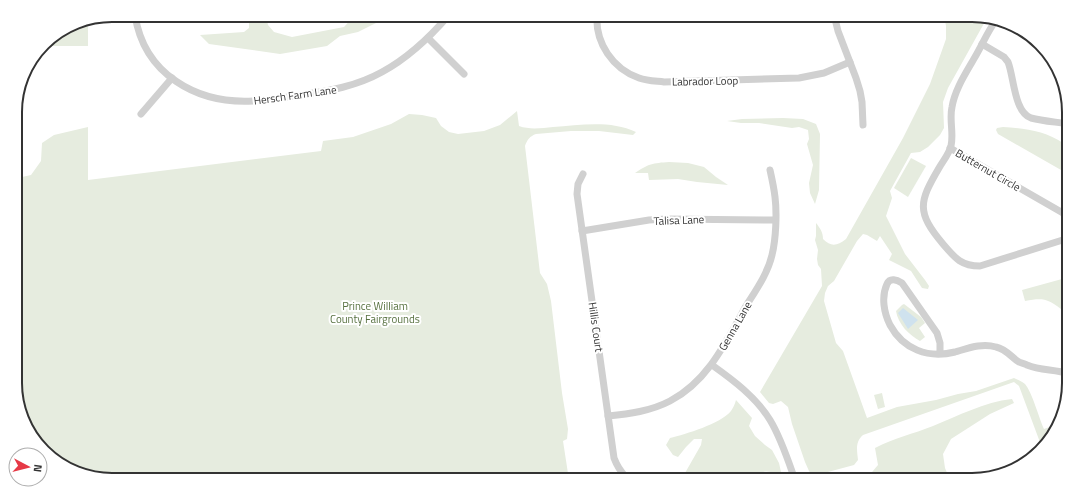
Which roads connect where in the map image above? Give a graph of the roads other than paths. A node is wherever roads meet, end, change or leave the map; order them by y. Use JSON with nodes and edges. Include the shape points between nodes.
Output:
{"nodes":[{"id":1,"x":137,"y":22,"type":"edge"},
{"id":2,"x":443,"y":22,"type":"edge"},
{"id":3,"x":596,"y":22,"type":"edge"},
{"id":4,"x":836,"y":22,"type":"edge"},
{"id":5,"x":993,"y":25,"type":"edge"},
{"id":6,"x":428,"y":38,"type":"junction"},
{"id":7,"x":982,"y":44,"type":"junction"},
{"id":8,"x":850,"y":62,"type":"junction"},
{"id":9,"x":464,"y":74,"type":"dead end"},
{"id":10,"x":172,"y":78,"type":"junction"},
{"id":11,"x":141,"y":114,"type":"dead end"},
{"id":12,"x":1062,"y":123,"type":"edge"},
{"id":13,"x":863,"y":125,"type":"dead end"},
{"id":14,"x":950,"y":148,"type":"junction"},
{"id":15,"x":770,"y":170,"type":"dead end"},
{"id":16,"x":584,"y":174,"type":"dead end"},
{"id":17,"x":1062,"y":213,"type":"edge"},
{"id":18,"x":775,"y":220,"type":"junction"},
{"id":19,"x":582,"y":231,"type":"junction"},
{"id":20,"x":1062,"y":240,"type":"edge"},
{"id":21,"x":940,"y":354,"type":"junction"},
{"id":22,"x":712,"y":365,"type":"junction"},
{"id":23,"x":1062,"y":373,"type":"edge"},
{"id":24,"x":608,"y":416,"type":"junction"},
{"id":25,"x":622,"y":473,"type":"edge"},
{"id":26,"x":792,"y":473,"type":"edge"}],
"edges":[{"from":1,"to":10,"type":"street","name":"Hersch Farm Lane","via":[[143,44],[157,65]]},
{"from":2,"to":6,"type":"street","name":"Hersch Farm Lane"},
{"from":3,"to":8,"type":"street","name":"Labrador Loop","via":[[600,38],[609,56],[624,71],[650,81],[799,78],[824,73]]},
{"from":4,"to":8,"type":"street"},
{"from":5,"to":7,"type":"street"},
{"from":6,"to":9,"type":"street"},
{"from":6,"to":10,"type":"street","name":"Hersch Farm Lane","via":[[383,72],[351,85],[326,91],[266,100],[238,101],[208,96]]},
{"from":7,"to":12,"type":"street","via":[[1008,62],[1023,113],[1032,118]]},
{"from":7,"to":14,"type":"street","via":[[953,99]]},
{"from":8,"to":13,"type":"street","via":[[860,91]]},
{"from":10,"to":11,"type":"street"},
{"from":14,"to":17,"type":"street","name":"Butternut Circle"},
{"from":14,"to":20,"type":"street","name":"Butternut Circle","via":[[930,183],[923,208],[932,231],[954,258],[966,264],[980,266]]},
{"from":15,"to":18,"type":"street","name":"Genna Lane","via":[[775,198]]},
{"from":16,"to":19,"type":"street","name":"Hillis Court","via":[[577,190]]},
{"from":18,"to":19,"type":"street","name":"Talisa Lane","via":[[683,218],[649,220]]},
{"from":18,"to":22,"type":"street","name":"Genna Lane","via":[[774,244],[768,266]]},
{"from":19,"to":24,"type":"street","name":"Hillis Court"},
{"from":21,"to":21,"type":"street","via":[[923,353],[898,336],[885,314],[887,282],[893,279],[902,283],[937,333]]},
{"from":21,"to":23,"type":"street","via":[[969,347],[992,346],[1003,350],[1019,362]]},
{"from":22,"to":24,"type":"street","name":"Genna Lane","via":[[694,385],[670,401],[648,410]]},
{"from":22,"to":26,"type":"street","via":[[745,390],[759,405],[770,420]]},
{"from":24,"to":25,"type":"street","name":"Hillis Court","via":[[614,458]]}]}
